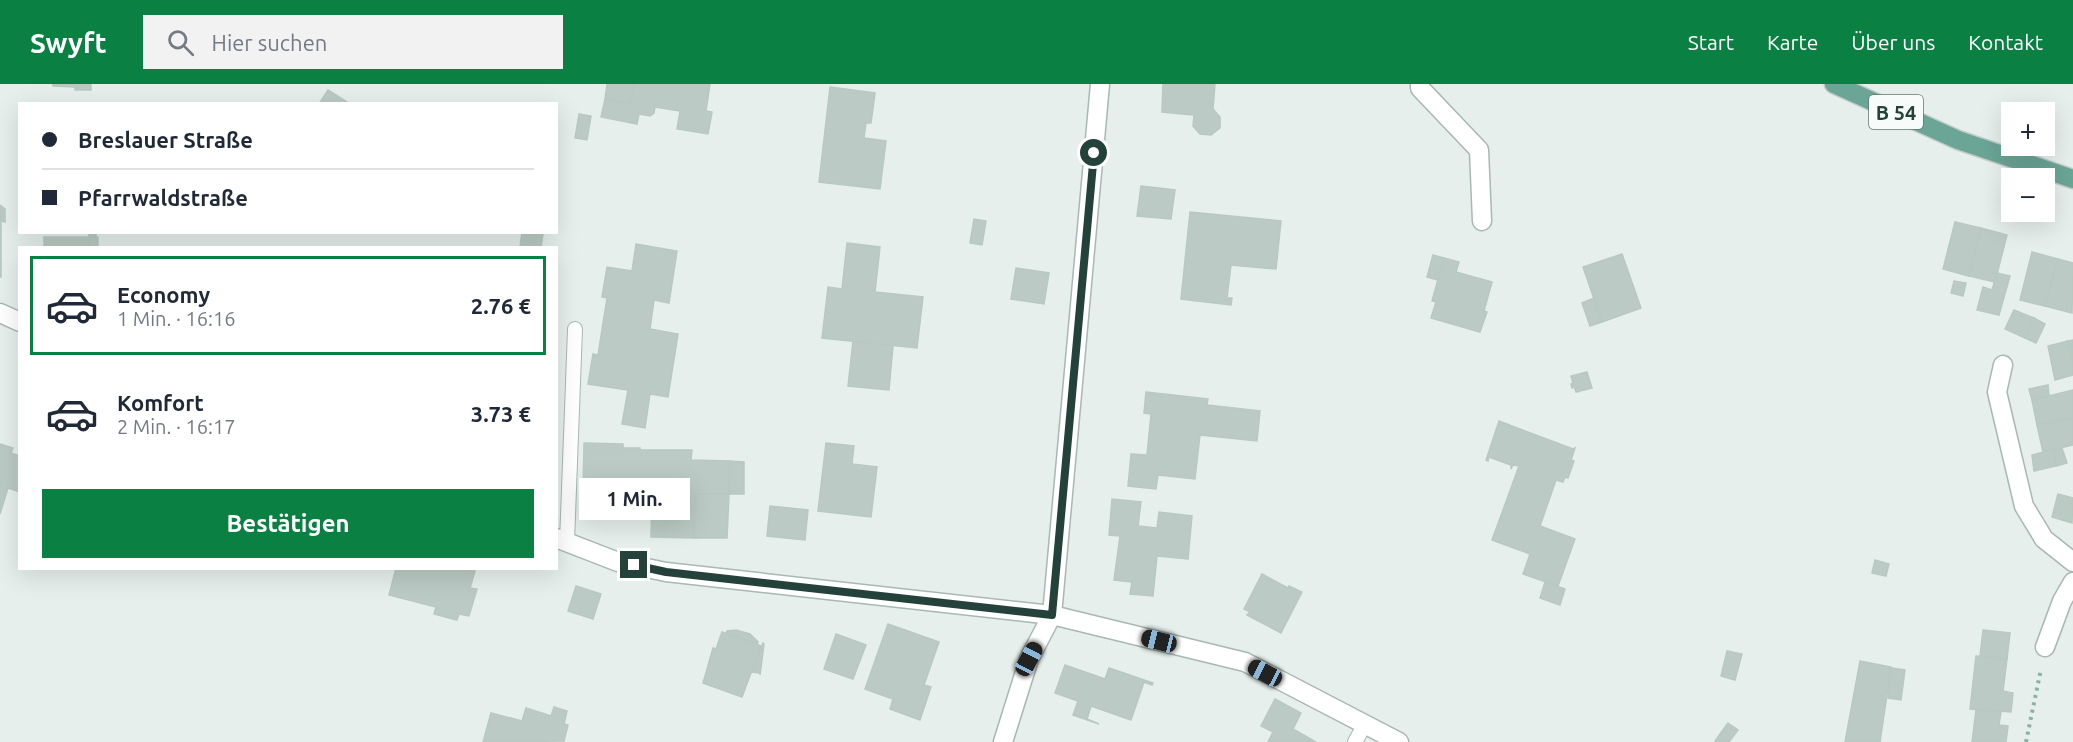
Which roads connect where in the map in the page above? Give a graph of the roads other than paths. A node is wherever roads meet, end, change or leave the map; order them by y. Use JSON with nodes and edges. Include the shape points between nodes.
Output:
{"nodes":[{"id":1,"x":1100,"y":84,"type":"edge"},
{"id":2,"x":1420,"y":84,"type":"edge"},
{"id":3,"x":1834,"y":84,"type":"edge"},
{"id":4,"x":2073,"y":179,"type":"edge"},
{"id":5,"x":1482,"y":221,"type":"dead end"},
{"id":6,"x":0,"y":313,"type":"edge"},
{"id":7,"x":18,"y":321,"type":"edge"},
{"id":8,"x":575,"y":329,"type":"dead end"},
{"id":9,"x":2003,"y":364,"type":"dead end"},
{"id":10,"x":562,"y":540,"type":"edge"},
{"id":11,"x":2073,"y":562,"type":"edge"},
{"id":12,"x":2073,"y":582,"type":"edge"},
{"id":13,"x":1052,"y":615,"type":"junction"},
{"id":14,"x":2045,"y":647,"type":"road end"},
{"id":15,"x":1365,"y":724,"type":"junction"},
{"id":16,"x":1003,"y":742,"type":"edge"},
{"id":17,"x":1355,"y":742,"type":"edge"},
{"id":18,"x":1399,"y":742,"type":"edge"}],
"edges":[{"from":1,"to":13,"type":"street"},
{"from":2,"to":5,"type":"street","via":[[1479,150]]},
{"from":3,"to":4,"type":"main road","number":"B 54","via":[[1958,140]]},
{"from":6,"to":7,"type":"street"},
{"from":8,"to":10,"type":"lane"},
{"from":9,"to":11,"type":"street","via":[[1997,392],[2024,506],[2044,539]]},
{"from":10,"to":13,"type":"street","via":[[618,562],[666,572]]},
{"from":12,"to":14,"type":"street"},
{"from":13,"to":15,"type":"street","via":[[1245,662]]},
{"from":13,"to":16,"type":"street","via":[[1029,659]]},
{"from":15,"to":17,"type":"lane"},
{"from":15,"to":18,"type":"street"}]}
